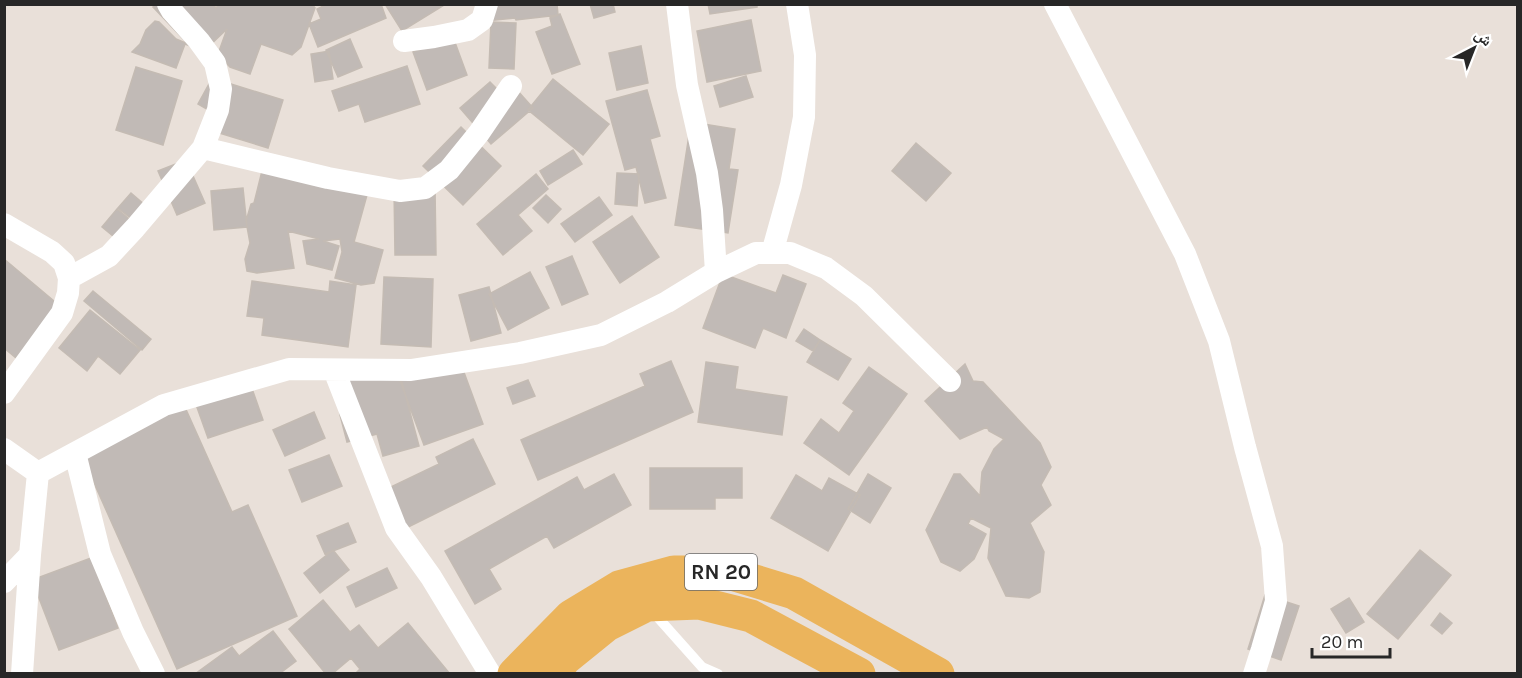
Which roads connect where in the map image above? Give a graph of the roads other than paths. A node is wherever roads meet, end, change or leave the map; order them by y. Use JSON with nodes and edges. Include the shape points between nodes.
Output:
{"nodes":[{"id":1,"x":168,"y":4,"type":"edge"},
{"id":2,"x":487,"y":4,"type":"edge"},
{"id":3,"x":677,"y":4,"type":"edge"},
{"id":4,"x":796,"y":4,"type":"edge"},
{"id":5,"x":1055,"y":4,"type":"edge"},
{"id":6,"x":404,"y":41,"type":"dead end"},
{"id":7,"x":511,"y":86,"type":"dead end"},
{"id":8,"x":203,"y":148,"type":"junction"},
{"id":9,"x":4,"y":224,"type":"edge"},
{"id":10,"x":772,"y":253,"type":"junction"},
{"id":11,"x":716,"y":272,"type":"junction"},
{"id":12,"x":69,"y":278,"type":"junction"},
{"id":13,"x":334,"y":370,"type":"junction"},
{"id":14,"x":950,"y":381,"type":"dead end"},
{"id":15,"x":4,"y":393,"type":"edge"},
{"id":16,"x":4,"y":449,"type":"edge"},
{"id":17,"x":75,"y":453,"type":"junction"},
{"id":18,"x":38,"y":473,"type":"junction"},
{"id":19,"x":30,"y":555,"type":"junction"},
{"id":20,"x":4,"y":582,"type":"edge"},
{"id":21,"x":647,"y":605,"type":"junction"},
{"id":22,"x":22,"y":674,"type":"edge"},
{"id":23,"x":154,"y":674,"type":"edge"},
{"id":24,"x":490,"y":674,"type":"edge"},
{"id":25,"x":514,"y":674,"type":"edge"},
{"id":26,"x":553,"y":674,"type":"edge"},
{"id":27,"x":718,"y":674,"type":"edge"},
{"id":28,"x":859,"y":674,"type":"edge"},
{"id":29,"x":938,"y":674,"type":"edge"},
{"id":30,"x":1254,"y":674,"type":"edge"}],
"edges":[{"from":1,"to":8,"type":"street","via":[[215,63],[221,89],[218,110]]},
{"from":2,"to":6,"type":"street","via":[[482,20],[468,30]]},
{"from":3,"to":11,"type":"street","via":[[687,85],[708,182]]},
{"from":4,"to":10,"type":"street","via":[[805,55],[804,117]]},
{"from":5,"to":30,"type":"street","via":[[1185,254],[1219,341],[1272,546],[1276,601]]},
{"from":7,"to":8,"type":"street","via":[[449,170],[425,188],[400,190],[348,181]]},
{"from":8,"to":12,"type":"street","via":[[109,256]]},
{"from":9,"to":12,"type":"street","via":[[52,252],[64,263]]},
{"from":10,"to":11,"type":"street","via":[[756,253]]},
{"from":10,"to":14,"type":"street","via":[[790,253],[826,268],[864,296]]},
{"from":11,"to":13,"type":"street","via":[[601,335],[520,353],[411,370]]},
{"from":12,"to":15,"type":"street","via":[[62,313]]},
{"from":13,"to":17,"type":"street","via":[[289,369],[164,405]]},
{"from":13,"to":24,"type":"street","via":[[396,528]]},
{"from":16,"to":18,"type":"street"},
{"from":17,"to":18,"type":"street"},
{"from":17,"to":23,"type":"street","via":[[99,554]]},
{"from":18,"to":19,"type":"street"},
{"from":19,"to":20,"type":"street"},
{"from":19,"to":22,"type":"street"},
{"from":21,"to":26,"type":"main road","number":"RN 20","via":[[607,626],[565,659]]},
{"from":21,"to":27,"type":"lane","via":[[702,666]]},
{"from":21,"to":28,"type":"main road","number":"RN 20","via":[[699,603],[751,615]]},
{"from":25,"to":29,"type":"main road","number":"RN 20","via":[[571,616],[619,587],[674,572],[725,572],[794,593]]}]}
